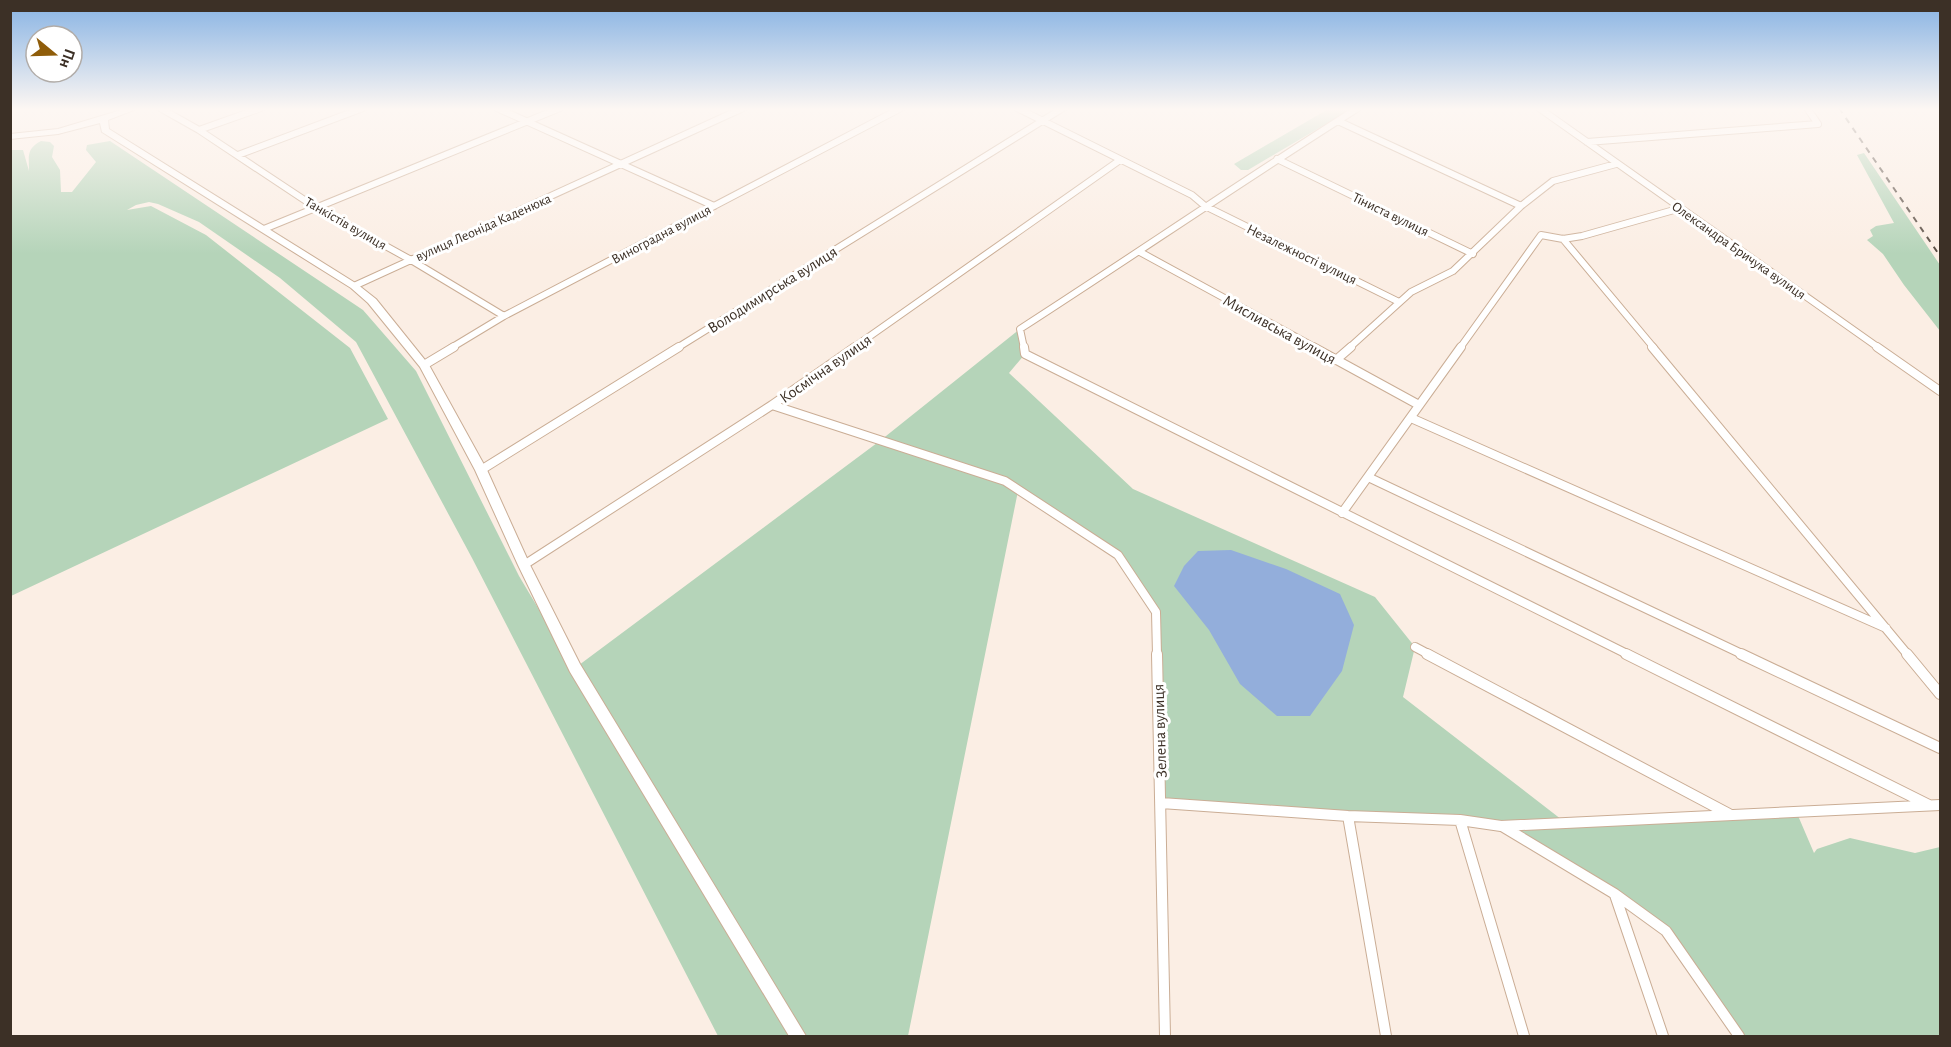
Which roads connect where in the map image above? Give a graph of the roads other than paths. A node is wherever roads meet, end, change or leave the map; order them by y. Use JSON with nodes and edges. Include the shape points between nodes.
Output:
{"nodes":[{"id":1,"x":145,"y":157,"type":"edge"},
{"id":2,"x":241,"y":157,"type":"edge"},
{"id":3,"x":439,"y":157,"type":"edge"},
{"id":4,"x":606,"y":157,"type":"edge"},
{"id":5,"x":637,"y":157,"type":"edge"},
{"id":6,"x":808,"y":157,"type":"edge"},
{"id":7,"x":983,"y":157,"type":"edge"},
{"id":8,"x":1114,"y":157,"type":"edge"},
{"id":9,"x":1281,"y":157,"type":"edge"},
{"id":10,"x":1414,"y":157,"type":"edge"},
{"id":11,"x":1607,"y":157,"type":"edge"},
{"id":12,"x":1277,"y":159,"type":"junction"},
{"id":13,"x":1120,"y":160,"type":"junction"},
{"id":14,"x":622,"y":164,"type":"junction"},
{"id":15,"x":1616,"y":164,"type":"junction"},
{"id":16,"x":714,"y":206,"type":"junction"},
{"id":17,"x":1205,"y":206,"type":"junction"},
{"id":18,"x":1521,"y":206,"type":"junction"},
{"id":19,"x":315,"y":207,"type":"junction"},
{"id":20,"x":1681,"y":208,"type":"junction"},
{"id":21,"x":264,"y":229,"type":"junction"},
{"id":22,"x":1563,"y":238,"type":"junction"},
{"id":23,"x":1140,"y":252,"type":"junction"},
{"id":24,"x":1473,"y":254,"type":"junction"},
{"id":25,"x":411,"y":260,"type":"junction"},
{"id":26,"x":354,"y":286,"type":"junction"},
{"id":27,"x":1399,"y":302,"type":"junction"},
{"id":28,"x":504,"y":316,"type":"junction"},
{"id":29,"x":1336,"y":360,"type":"junction"},
{"id":30,"x":424,"y":365,"type":"junction"},
{"id":31,"x":1941,"y":392,"type":"edge"},
{"id":32,"x":772,"y":405,"type":"junction"},
{"id":33,"x":1419,"y":405,"type":"junction"},
{"id":34,"x":1411,"y":418,"type":"junction"},
{"id":35,"x":481,"y":471,"type":"junction"},
{"id":36,"x":1368,"y":477,"type":"junction"},
{"id":37,"x":1342,"y":513,"type":"junction"},
{"id":38,"x":524,"y":565,"type":"junction"},
{"id":39,"x":1889,"y":629,"type":"junction"},
{"id":40,"x":1416,"y":647,"type":"dead end"},
{"id":41,"x":1941,"y":694,"type":"edge"},
{"id":42,"x":1941,"y":748,"type":"edge"},
{"id":43,"x":1161,"y":803,"type":"junction"},
{"id":44,"x":1935,"y":805,"type":"edge"},
{"id":45,"x":1730,"y":814,"type":"junction"},
{"id":46,"x":1348,"y":816,"type":"junction"},
{"id":47,"x":1460,"y":820,"type":"junction"},
{"id":48,"x":1501,"y":826,"type":"junction"},
{"id":49,"x":1615,"y":894,"type":"junction"},
{"id":50,"x":798,"y":1036,"type":"edge"},
{"id":51,"x":1165,"y":1036,"type":"edge"},
{"id":52,"x":1386,"y":1036,"type":"edge"},
{"id":53,"x":1524,"y":1036,"type":"edge"},
{"id":54,"x":1663,"y":1036,"type":"edge"},
{"id":55,"x":1739,"y":1036,"type":"edge"}],
"edges":[{"from":1,"to":21,"type":"street"},
{"from":2,"to":19,"type":"street","name":"Танкістів вулиця"},
{"from":3,"to":19,"type":"street"},
{"from":4,"to":14,"type":"street"},
{"from":5,"to":14,"type":"street","name":"вулиця Леоніда Каденюка"},
{"from":6,"to":16,"type":"street","name":"Виноградна вулиця"},
{"from":7,"to":35,"type":"street","name":"Володимирська вулиця"},
{"from":8,"to":13,"type":"street","name":"Незалежності вулиця"},
{"from":9,"to":12,"type":"street"},
{"from":10,"to":18,"type":"street"},
{"from":11,"to":15,"type":"street","name":"Олександра Бричука вулиця"},
{"from":12,"to":17,"type":"street"},
{"from":12,"to":24,"type":"street","name":"Тіниста вулиця"},
{"from":13,"to":17,"type":"street","name":"Незалежності вулиця","via":[[1192,195]]},
{"from":13,"to":32,"type":"street","name":"Космічна вулиця"},
{"from":14,"to":16,"type":"street"},
{"from":14,"to":25,"type":"street","name":"вулиця Леоніда Каденюка"},
{"from":15,"to":18,"type":"street","via":[[1553,181]]},
{"from":15,"to":20,"type":"street","name":"Олександра Бричука вулиця"},
{"from":16,"to":28,"type":"street","name":"Виноградна вулиця"},
{"from":17,"to":23,"type":"street"},
{"from":17,"to":27,"type":"street","name":"Незалежності вулиця"},
{"from":18,"to":24,"type":"street"},
{"from":19,"to":21,"type":"street"},
{"from":19,"to":25,"type":"street","name":"Танкістів вулиця"},
{"from":20,"to":22,"type":"street"},
{"from":20,"to":31,"type":"street","name":"Олександра Бричука вулиця"},
{"from":21,"to":26,"type":"street"},
{"from":22,"to":33,"type":"street","via":[[1541,235]]},
{"from":22,"to":39,"type":"street"},
{"from":23,"to":29,"type":"street","name":"Мисливська вулиця"},
{"from":23,"to":37,"type":"street","via":[[1020,329],[1025,354]]},
{"from":24,"to":27,"type":"street","via":[[1453,271]]},
{"from":25,"to":26,"type":"street","name":"вулиця Леоніда Каденюка"},
{"from":25,"to":28,"type":"street","name":"Танкістів вулиця"},
{"from":26,"to":30,"type":"street","via":[[372,301]]},
{"from":27,"to":29,"type":"street"},
{"from":28,"to":30,"type":"street","name":"Виноградна вулиця"},
{"from":29,"to":33,"type":"street","name":"Мисливська вулиця"},
{"from":30,"to":35,"type":"street"},
{"from":32,"to":38,"type":"street","name":"Космічна вулиця"},
{"from":32,"to":43,"type":"street","name":"Зелена вулиця","via":[[994,477],[1118,555],[1156,612]]},
{"from":33,"to":34,"type":"street"},
{"from":34,"to":36,"type":"street"},
{"from":34,"to":39,"type":"street"},
{"from":35,"to":38,"type":"street"},
{"from":36,"to":37,"type":"street"},
{"from":36,"to":42,"type":"street"},
{"from":37,"to":44,"type":"street"},
{"from":38,"to":50,"type":"street","via":[[575,668]]},
{"from":39,"to":41,"type":"street"},
{"from":40,"to":45,"type":"street"},
{"from":43,"to":46,"type":"street"},
{"from":43,"to":51,"type":"street","name":"Зелена вулиця"},
{"from":44,"to":45,"type":"street"},
{"from":45,"to":48,"type":"street"},
{"from":46,"to":47,"type":"street"},
{"from":46,"to":52,"type":"street"},
{"from":47,"to":48,"type":"street"},
{"from":47,"to":53,"type":"street"},
{"from":48,"to":49,"type":"street"},
{"from":49,"to":54,"type":"street"},
{"from":49,"to":55,"type":"street","via":[[1666,931]]}]}
